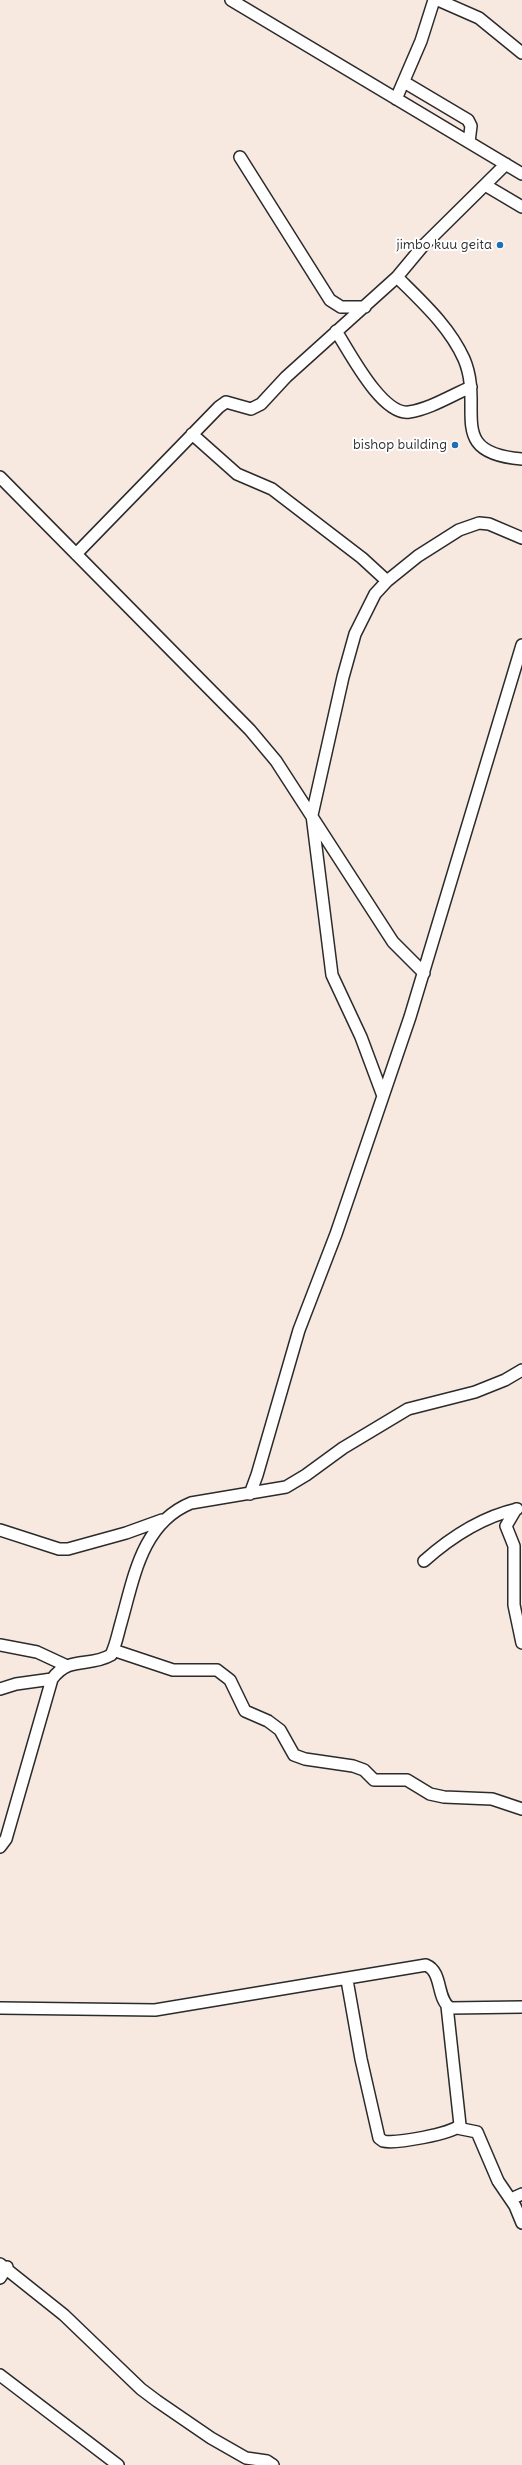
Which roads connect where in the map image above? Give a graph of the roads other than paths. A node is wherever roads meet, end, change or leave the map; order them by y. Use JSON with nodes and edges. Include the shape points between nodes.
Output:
{"nodes":[{"id":1,"x":231,"y":0,"type":"edge"},
{"id":2,"x":434,"y":0,"type":"edge"},
{"id":3,"x":438,"y":0,"type":"edge"},
{"id":4,"x":522,"y":53,"type":"edge"},
{"id":5,"x":404,"y":82,"type":"junction"},
{"id":6,"x":396,"y":99,"type":"junction"},
{"id":7,"x":469,"y":142,"type":"junction"},
{"id":8,"x":240,"y":157,"type":"dead end"},
{"id":9,"x":506,"y":164,"type":"junction"},
{"id":10,"x":522,"y":174,"type":"edge"},
{"id":11,"x":485,"y":185,"type":"junction"},
{"id":12,"x":522,"y":207,"type":"edge"},
{"id":13,"x":397,"y":277,"type":"junction"},
{"id":14,"x":365,"y":307,"type":"junction"},
{"id":15,"x":336,"y":331,"type":"junction"},
{"id":16,"x":471,"y":387,"type":"junction"},
{"id":17,"x":192,"y":434,"type":"junction"},
{"id":18,"x":522,"y":459,"type":"edge"},
{"id":19,"x":0,"y":477,"type":"edge"},
{"id":20,"x":522,"y":538,"type":"edge"},
{"id":21,"x":76,"y":554,"type":"junction"},
{"id":22,"x":387,"y":581,"type":"junction"},
{"id":23,"x":522,"y":645,"type":"edge"},
{"id":24,"x":312,"y":814,"type":"junction"},
{"id":25,"x":424,"y":972,"type":"junction"},
{"id":26,"x":383,"y":1096,"type":"junction"},
{"id":27,"x":522,"y":1370,"type":"edge"},
{"id":28,"x":250,"y":1494,"type":"junction"},
{"id":29,"x":519,"y":1509,"type":"edge"},
{"id":30,"x":165,"y":1519,"type":"junction"},
{"id":31,"x":0,"y":1530,"type":"edge"},
{"id":32,"x":424,"y":1561,"type":"dead end"},
{"id":33,"x":518,"y":1569,"type":"edge"},
{"id":34,"x":522,"y":1643,"type":"edge"},
{"id":35,"x":0,"y":1645,"type":"edge"},
{"id":36,"x":113,"y":1650,"type":"junction"},
{"id":37,"x":65,"y":1665,"type":"junction"},
{"id":38,"x":52,"y":1679,"type":"junction"},
{"id":39,"x":0,"y":1689,"type":"edge"},
{"id":40,"x":522,"y":1809,"type":"edge"},
{"id":41,"x":0,"y":1847,"type":"edge"},
{"id":42,"x":347,"y":1980,"type":"junction"},
{"id":43,"x":447,"y":2006,"type":"junction"},
{"id":44,"x":522,"y":2007,"type":"edge"},
{"id":45,"x":0,"y":2008,"type":"edge"},
{"id":46,"x":457,"y":2128,"type":"junction"},
{"id":47,"x":522,"y":2194,"type":"edge"},
{"id":48,"x":511,"y":2199,"type":"junction"},
{"id":49,"x":522,"y":2223,"type":"edge"},
{"id":50,"x":3,"y":2266,"type":"edge"},
{"id":51,"x":0,"y":2278,"type":"edge"},
{"id":52,"x":0,"y":2375,"type":"edge"},
{"id":53,"x":118,"y":2465,"type":"edge"},
{"id":54,"x":273,"y":2465,"type":"edge"}],
"edges":[{"from":1,"to":6,"type":"street"},
{"from":2,"to":5,"type":"street"},
{"from":3,"to":4,"type":"street","via":[[479,18]]},
{"from":5,"to":6,"type":"street"},
{"from":5,"to":7,"type":"street","via":[[468,120],[471,126]]},
{"from":6,"to":7,"type":"street"},
{"from":7,"to":9,"type":"street"},
{"from":8,"to":14,"type":"street","via":[[330,300],[341,307]]},
{"from":9,"to":10,"type":"street"},
{"from":9,"to":11,"type":"street"},
{"from":11,"to":12,"type":"street"},
{"from":11,"to":13,"type":"street","via":[[422,247]]},
{"from":13,"to":14,"type":"street"},
{"from":13,"to":16,"type":"street","via":[[450,334],[464,360]]},
{"from":14,"to":15,"type":"street"},
{"from":15,"to":16,"type":"street","via":[[375,392],[397,410],[407,413],[418,410]]},
{"from":15,"to":17,"type":"street","via":[[257,407],[250,409],[226,402]]},
{"from":16,"to":18,"type":"street","via":[[472,430],[478,443],[485,451],[494,455]]},
{"from":17,"to":21,"type":"street"},
{"from":17,"to":22,"type":"street","via":[[237,474],[272,489]]},
{"from":19,"to":21,"type":"street"},
{"from":20,"to":22,"type":"street","via":[[489,524],[469,525],[434,544]]},
{"from":21,"to":24,"type":"street","via":[[250,730],[276,761]]},
{"from":22,"to":24,"type":"street","via":[[364,612],[355,634]]},
{"from":23,"to":25,"type":"street"},
{"from":24,"to":25,"type":"street","via":[[393,942]]},
{"from":24,"to":26,"type":"street","via":[[329,965]]},
{"from":25,"to":26,"type":"street"},
{"from":26,"to":28,"type":"street","via":[[336,1234],[299,1330]]},
{"from":27,"to":28,"type":"street","via":[[475,1392],[408,1409],[343,1448],[286,1487]]},
{"from":28,"to":30,"type":"street","via":[[191,1503],[178,1508]]},
{"from":29,"to":32,"type":"street","via":[[481,1521],[440,1547]]},
{"from":29,"to":33,"type":"street","via":[[506,1526],[514,1546]]},
{"from":30,"to":31,"type":"street","via":[[68,1549],[59,1549]]},
{"from":30,"to":36,"type":"street","via":[[154,1532],[142,1556]]},
{"from":33,"to":34,"type":"street","via":[[514,1605]]},
{"from":35,"to":37,"type":"street","via":[[37,1652]]},
{"from":36,"to":37,"type":"street","via":[[111,1655],[97,1661]]},
{"from":36,"to":40,"type":"street","via":[[178,1671],[206,1668],[217,1670],[230,1680],[245,1711],[268,1721],[280,1730],[290,1749],[298,1757],[354,1766],[364,1770],[374,1780],[407,1780],[430,1794],[492,1799]]},
{"from":37,"to":38,"type":"street"},
{"from":38,"to":39,"type":"street"},
{"from":38,"to":41,"type":"street","via":[[6,1839]]},
{"from":42,"to":43,"type":"street","via":[[426,1965],[434,1971]]},
{"from":42,"to":45,"type":"street","via":[[155,2010]]},
{"from":42,"to":46,"type":"street","via":[[379,2138],[387,2142],[436,2136]]},
{"from":43,"to":44,"type":"street","via":[[454,2009]]},
{"from":43,"to":46,"type":"street","via":[[461,2121]]},
{"from":46,"to":48,"type":"street","via":[[476,2132],[498,2181]]},
{"from":47,"to":48,"type":"street"},
{"from":48,"to":49,"type":"street"},
{"from":50,"to":51,"type":"street"},
{"from":50,"to":54,"type":"street","via":[[64,2315],[152,2397],[199,2430],[246,2458],[267,2461]]},
{"from":52,"to":53,"type":"street"}]}
